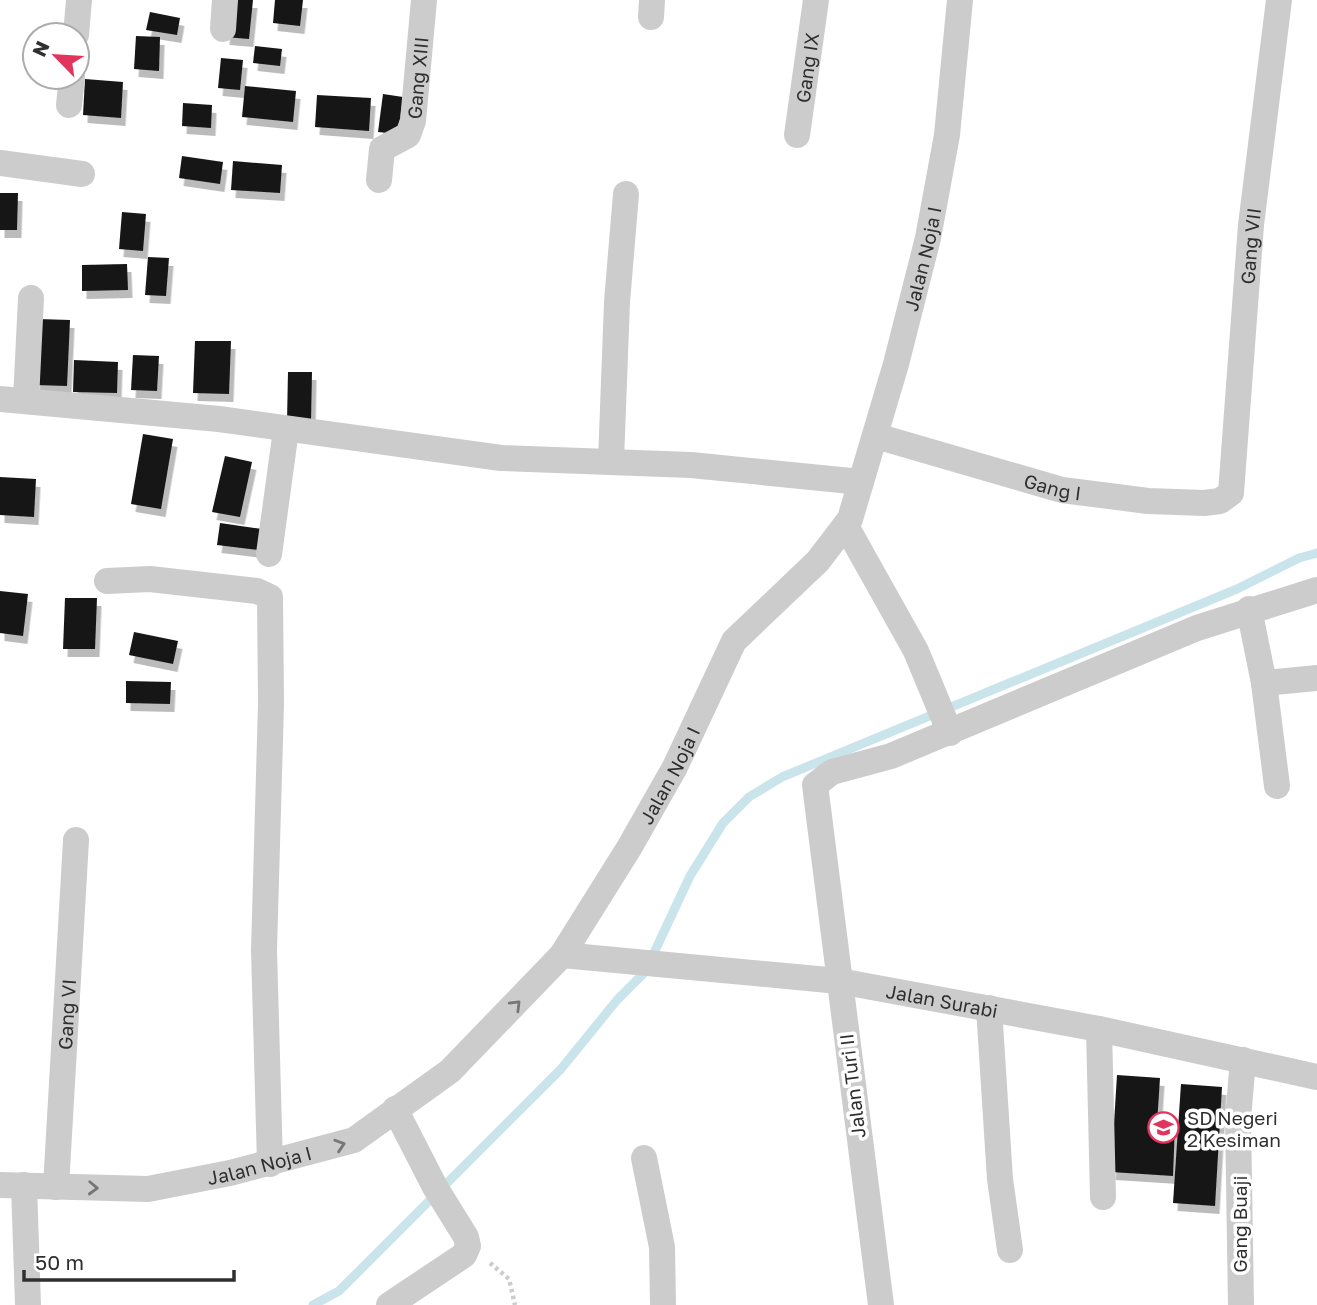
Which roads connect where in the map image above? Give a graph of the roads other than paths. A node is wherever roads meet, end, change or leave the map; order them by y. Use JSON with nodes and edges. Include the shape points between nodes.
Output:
{"nodes":[{"id":1,"x":79,"y":0,"type":"edge"},
{"id":2,"x":225,"y":0,"type":"edge"},
{"id":3,"x":424,"y":0,"type":"edge"},
{"id":4,"x":816,"y":0,"type":"edge"},
{"id":5,"x":960,"y":0,"type":"edge"},
{"id":6,"x":1279,"y":0,"type":"edge"},
{"id":7,"x":77,"y":21,"type":"edge"},
{"id":8,"x":223,"y":29,"type":"dead end"},
{"id":9,"x":70,"y":91,"type":"edge"},
{"id":10,"x":69,"y":105,"type":"dead end"},
{"id":11,"x":797,"y":135,"type":"dead end"},
{"id":12,"x":0,"y":163,"type":"edge"},
{"id":13,"x":82,"y":174,"type":"dead end"},
{"id":14,"x":379,"y":180,"type":"dead end"},
{"id":15,"x":626,"y":194,"type":"dead end"},
{"id":16,"x":31,"y":298,"type":"dead end"},
{"id":17,"x":13,"y":400,"type":"edge"},
{"id":18,"x":286,"y":430,"type":"junction"},
{"id":19,"x":876,"y":436,"type":"junction"},
{"id":20,"x":611,"y":461,"type":"junction"},
{"id":21,"x":861,"y":482,"type":"junction"},
{"id":22,"x":1231,"y":493,"type":"joint"},
{"id":23,"x":846,"y":526,"type":"junction"},
{"id":24,"x":269,"y":554,"type":"dead end"},
{"id":25,"x":107,"y":581,"type":"dead end"},
{"id":26,"x":1317,"y":590,"type":"edge"},
{"id":27,"x":1249,"y":609,"type":"junction"},
{"id":28,"x":1317,"y":678,"type":"edge"},
{"id":29,"x":1264,"y":683,"type":"junction"},
{"id":30,"x":947,"y":728,"type":"junction"},
{"id":31,"x":1278,"y":786,"type":"dead end"},
{"id":32,"x":76,"y":840,"type":"dead end"},
{"id":33,"x":562,"y":955,"type":"junction"},
{"id":34,"x":839,"y":981,"type":"junction"},
{"id":35,"x":989,"y":1008,"type":"junction"},
{"id":36,"x":1099,"y":1029,"type":"junction"},
{"id":37,"x":1243,"y":1060,"type":"junction"},
{"id":38,"x":1317,"y":1077,"type":"edge"},
{"id":39,"x":395,"y":1109,"type":"junction"},
{"id":40,"x":644,"y":1158,"type":"dead end"},
{"id":41,"x":270,"y":1164,"type":"junction"},
{"id":42,"x":12,"y":1185,"type":"edge"},
{"id":43,"x":55,"y":1187,"type":"junction"},
{"id":44,"x":1103,"y":1197,"type":"dead end"},
{"id":45,"x":1010,"y":1250,"type":"dead end"},
{"id":46,"x":28,"y":1305,"type":"edge"},
{"id":47,"x":389,"y":1305,"type":"edge"},
{"id":48,"x":663,"y":1305,"type":"edge"},
{"id":49,"x":881,"y":1305,"type":"edge"},
{"id":50,"x":1241,"y":1305,"type":"edge"}],
"edges":[{"from":1,"to":7,"type":"street"},
{"from":2,"to":8,"type":"street"},
{"from":3,"to":14,"type":"street","name":"Gang XIII","via":[[413,121],[408,135],[382,149]]},
{"from":4,"to":11,"type":"street","name":"Gang IX"},
{"from":5,"to":19,"type":"street","name":"Jalan Noja I","via":[[940,176]]},
{"from":6,"to":22,"type":"street","name":"Gang VII","via":[[1251,225]]},
{"from":9,"to":10,"type":"street"},
{"from":12,"to":13,"type":"street"},
{"from":15,"to":20,"type":"street"},
{"from":16,"to":17,"type":"street"},
{"from":17,"to":18,"type":"street","via":[[219,419]]},
{"from":18,"to":20,"type":"street","via":[[489,457]]},
{"from":18,"to":24,"type":"street"},
{"from":19,"to":21,"type":"street","name":"Jalan Noja I"},
{"from":19,"to":22,"type":"street","name":"Gang I","via":[[1021,480],[1091,495],[1204,503],[1220,501]]},
{"from":20,"to":21,"type":"street"},
{"from":21,"to":23,"type":"street","name":"Jalan Noja I"},
{"from":23,"to":30,"type":"street","via":[[893,607]]},
{"from":23,"to":33,"type":"street","name":"Jalan Noja I","via":[[818,561],[734,642],[675,767]]},
{"from":25,"to":41,"type":"street","via":[[161,580],[257,591],[270,597],[264,950]]},
{"from":26,"to":27,"type":"street","name":"Jalan Turi II"},
{"from":27,"to":29,"type":"street"},
{"from":27,"to":30,"type":"street","name":"Jalan Turi II"},
{"from":28,"to":29,"type":"street"},
{"from":29,"to":31,"type":"street"},
{"from":30,"to":34,"type":"street","name":"Jalan Turi II","via":[[891,756],[821,778],[814,791]]},
{"from":32,"to":43,"type":"street","name":"Gang VI"},
{"from":33,"to":34,"type":"street","name":"Jalan Surabi"},
{"from":39,"to":33,"type":"street","name":"Jalan Noja I","one_way":true,"via":[[450,1071]]},
{"from":34,"to":35,"type":"street","name":"Jalan Surabi"},
{"from":34,"to":49,"type":"street","name":"Jalan Turi II"},
{"from":35,"to":36,"type":"street","name":"Jalan Surabi"},
{"from":35,"to":45,"type":"street","via":[[1000,1178]]},
{"from":36,"to":37,"type":"street","name":"Jalan Surabi"},
{"from":36,"to":44,"type":"street"},
{"from":37,"to":38,"type":"street","name":"Jalan Surabi"},
{"from":37,"to":50,"type":"street","name":"Gang Buaji","via":[[1238,1119]]},
{"from":41,"to":39,"type":"street","name":"Jalan Noja I","one_way":true,"via":[[354,1140]]},
{"from":39,"to":47,"type":"street","via":[[464,1235],[464,1255]]},
{"from":40,"to":48,"type":"street","via":[[662,1247]]},
{"from":43,"to":41,"type":"street","name":"Jalan Noja I","one_way":true,"via":[[148,1189]]},
{"from":42,"to":43,"type":"street","name":"Jalan Noja I"},
{"from":42,"to":46,"type":"street"}]}
